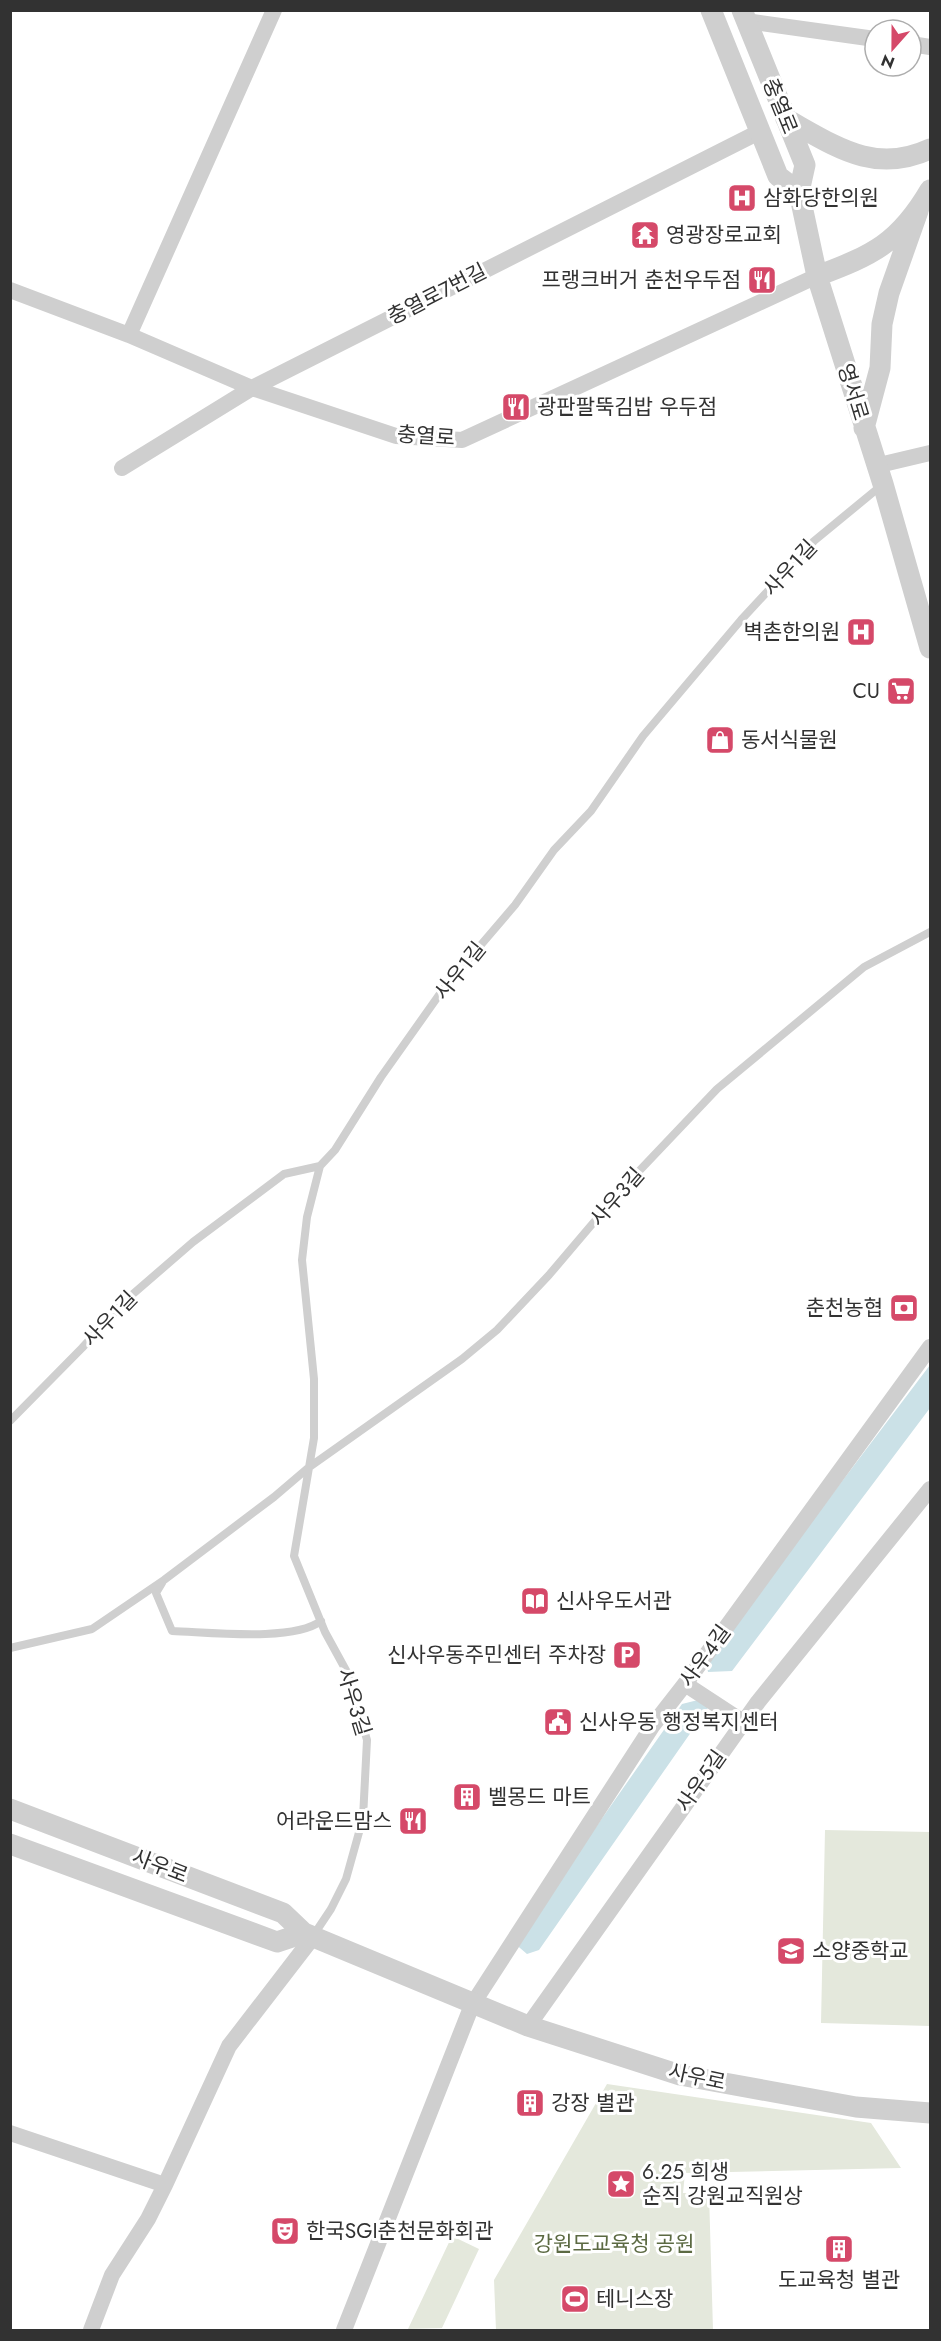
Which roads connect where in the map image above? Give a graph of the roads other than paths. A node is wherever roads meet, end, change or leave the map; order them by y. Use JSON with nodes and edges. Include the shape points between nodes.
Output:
{"nodes":[{"id":1,"x":274,"y":10,"type":"edge"},
{"id":2,"x":711,"y":10,"type":"edge"},
{"id":3,"x":744,"y":16,"type":"edge"},
{"id":4,"x":863,"y":37,"type":"edge"},
{"id":5,"x":786,"y":119,"type":"junction"},
{"id":6,"x":759,"y":132,"type":"junction"},
{"id":7,"x":930,"y":149,"type":"edge"},
{"id":8,"x":930,"y":190,"type":"edge"},
{"id":9,"x":799,"y":192,"type":"junction"},
{"id":10,"x":918,"y":211,"type":"junction"},
{"id":11,"x":817,"y":276,"type":"junction"},
{"id":12,"x":10,"y":290,"type":"edge"},
{"id":13,"x":129,"y":335,"type":"junction"},
{"id":14,"x":252,"y":388,"type":"junction"},
{"id":15,"x":864,"y":428,"type":"junction"},
{"id":16,"x":930,"y":453,"type":"edge"},
{"id":17,"x":122,"y":468,"type":"dead end"},
{"id":18,"x":879,"y":475,"type":"junction"},
{"id":19,"x":930,"y":648,"type":"edge"},
{"id":20,"x":930,"y":932,"type":"edge"},
{"id":21,"x":320,"y":1166,"type":"junction"},
{"id":22,"x":930,"y":1347,"type":"edge"},
{"id":23,"x":10,"y":1421,"type":"edge"},
{"id":24,"x":308,"y":1468,"type":"junction"},
{"id":25,"x":930,"y":1489,"type":"edge"},
{"id":26,"x":164,"y":1580,"type":"junction"},
{"id":27,"x":321,"y":1621,"type":"junction"},
{"id":28,"x":10,"y":1648,"type":"edge"},
{"id":29,"x":685,"y":1683,"type":"junction"},
{"id":30,"x":743,"y":1722,"type":"junction"},
{"id":31,"x":10,"y":1809,"type":"edge"},
{"id":32,"x":10,"y":1844,"type":"edge"},
{"id":33,"x":308,"y":1935,"type":"junction"},
{"id":34,"x":472,"y":2005,"type":"junction"},
{"id":35,"x":528,"y":2026,"type":"junction"},
{"id":36,"x":930,"y":2113,"type":"edge"},
{"id":37,"x":10,"y":2133,"type":"edge"},
{"id":38,"x":165,"y":2185,"type":"junction"},
{"id":39,"x":91,"y":2331,"type":"edge"},
{"id":40,"x":344,"y":2331,"type":"edge"}],
"edges":[{"from":1,"to":13,"type":"street"},
{"from":2,"to":6,"type":"street","name":"충열로"},
{"from":3,"to":4,"type":"street","name":"충열로"},
{"from":3,"to":5,"type":"street","name":"충열로"},
{"from":5,"to":7,"type":"street","via":[[854,155],[886,160]]},
{"from":5,"to":9,"type":"street","name":"충열로","via":[[805,165]]},
{"from":6,"to":9,"type":"street","name":"충열로","via":[[778,176]]},
{"from":6,"to":14,"type":"street","name":"충열로7번길"},
{"from":8,"to":10,"type":"street"},
{"from":9,"to":11,"type":"street","name":"충열로"},
{"from":10,"to":11,"type":"street","via":[[900,234],[879,249]]},
{"from":10,"to":15,"type":"street","via":[[889,293],[882,324],[880,368]]},
{"from":11,"to":14,"type":"street","name":"충열로","via":[[462,440],[396,436]]},
{"from":11,"to":15,"type":"street","name":"영서로"},
{"from":12,"to":13,"type":"street","name":"충열로"},
{"from":13,"to":14,"type":"street","name":"충열로"},
{"from":14,"to":17,"type":"street","name":"충열로7번길"},
{"from":15,"to":18,"type":"street","name":"영서로"},
{"from":16,"to":18,"type":"street"},
{"from":18,"to":19,"type":"street","name":"영서로"},
{"from":18,"to":21,"type":"lane","name":"사우1길","via":[[741,620],[643,736],[591,811],[554,850],[515,905],[444,988],[335,1150]]},
{"from":20,"to":24,"type":"lane","name":"사우3길","via":[[864,967],[717,1089],[497,1330]]},
{"from":21,"to":23,"type":"lane","name":"사우1길","via":[[284,1174],[193,1242],[126,1300]]},
{"from":21,"to":24,"type":"lane","via":[[307,1217],[302,1260],[314,1379],[314,1438]]},
{"from":22,"to":29,"type":"street","name":"사우4길"},
{"from":24,"to":26,"type":"lane","name":"사우3길"},
{"from":24,"to":27,"type":"lane","name":"사우3길","via":[[294,1556]]},
{"from":25,"to":30,"type":"street","name":"사우5길"},
{"from":26,"to":27,"type":"lane","via":[[156,1593],[171,1631],[268,1634],[314,1626]]},
{"from":26,"to":28,"type":"lane","name":"사우3길","via":[[92,1629]]},
{"from":27,"to":33,"type":"lane","name":"사우3길","via":[[348,1674],[367,1740],[363,1818],[346,1879],[331,1909]]},
{"from":29,"to":30,"type":"street"},
{"from":29,"to":34,"type":"street","name":"사우4길","via":[[653,1725]]},
{"from":30,"to":35,"type":"street","name":"사우5길"},
{"from":31,"to":33,"type":"street","name":"사우로","via":[[283,1913]]},
{"from":32,"to":33,"type":"street","name":"사우로","via":[[277,1942]]},
{"from":33,"to":34,"type":"street","name":"사우로"},
{"from":33,"to":38,"type":"street","via":[[229,2046]]},
{"from":34,"to":35,"type":"street","name":"사우로"},
{"from":34,"to":40,"type":"street"},
{"from":35,"to":36,"type":"street","name":"사우로","via":[[681,2075],[856,2107]]},
{"from":37,"to":38,"type":"street"},
{"from":38,"to":39,"type":"street","via":[[112,2275]]}]}
